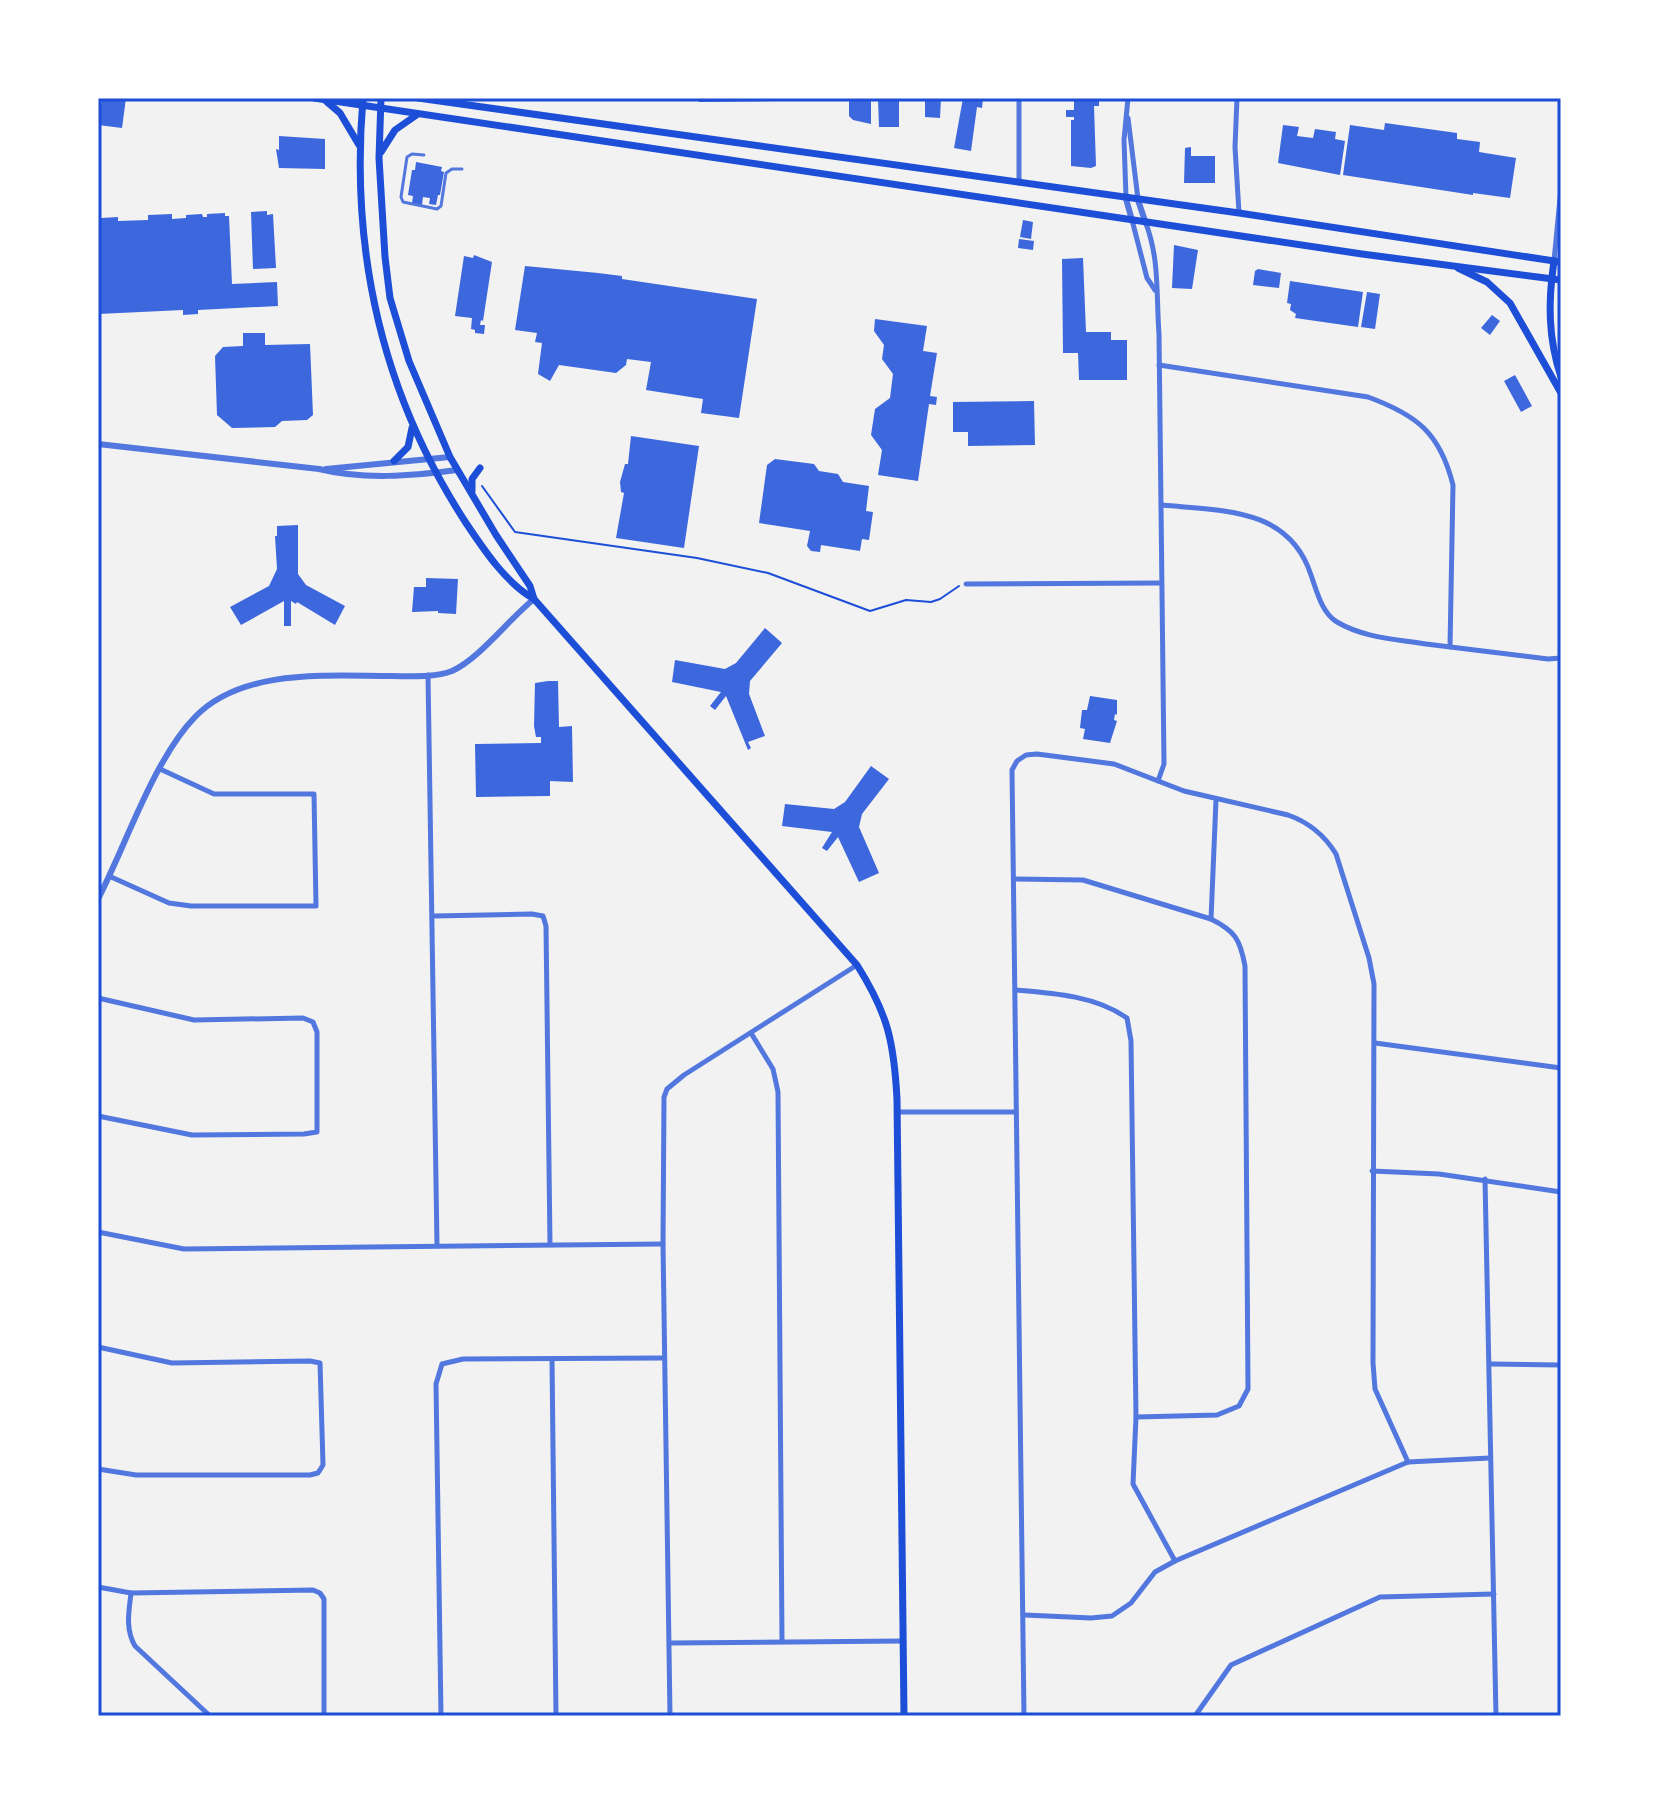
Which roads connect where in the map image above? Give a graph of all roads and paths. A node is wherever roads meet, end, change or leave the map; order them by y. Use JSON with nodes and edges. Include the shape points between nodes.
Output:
{"nodes":[{"id":1,"x":314,"y":98,"type":"edge"},
{"id":2,"x":381,"y":98,"type":"edge"},
{"id":3,"x":418,"y":98,"type":"edge"},
{"id":4,"x":1019,"y":98,"type":"edge"},
{"id":5,"x":1128,"y":98,"type":"edge"},
{"id":6,"x":1237,"y":98,"type":"edge"},
{"id":7,"x":324,"y":100,"type":"edge"},
{"id":8,"x":362,"y":102,"type":"edge"},
{"id":9,"x":380,"y":108,"type":"junction"},
{"id":10,"x":418,"y":114,"type":"junction"},
{"id":11,"x":1128,"y":114,"type":"junction"},
{"id":12,"x":361,"y":148,"type":"junction"},
{"id":13,"x":797,"y":152,"type":"junction"},
{"id":14,"x":811,"y":154,"type":"junction"},
{"id":15,"x":424,"y":155,"type":"dead end"},
{"id":16,"x":379,"y":158,"type":"junction"},
{"id":17,"x":462,"y":169,"type":"dead end"},
{"id":18,"x":791,"y":169,"type":"junction"},
{"id":19,"x":804,"y":170,"type":"junction"},
{"id":20,"x":1019,"y":183,"type":"junction"},
{"id":21,"x":1561,"y":188,"type":"edge"},
{"id":22,"x":1126,"y":199,"type":"junction"},
{"id":23,"x":1138,"y":200,"type":"junction"},
{"id":24,"x":1239,"y":213,"type":"junction"},
{"id":25,"x":1132,"y":220,"type":"junction"},
{"id":26,"x":1145,"y":221,"type":"junction"},
{"id":27,"x":1558,"y":261,"type":"edge"},
{"id":28,"x":1452,"y":265,"type":"junction"},
{"id":29,"x":1552,"y":278,"type":"junction"},
{"id":30,"x":1561,"y":280,"type":"edge"},
{"id":31,"x":1155,"y":290,"type":"junction"},
{"id":32,"x":1159,"y":365,"type":"junction"},
{"id":33,"x":1561,"y":377,"type":"edge"},
{"id":34,"x":1561,"y":393,"type":"edge"},
{"id":35,"x":412,"y":428,"type":"junction"},
{"id":36,"x":98,"y":444,"type":"edge"},
{"id":37,"x":450,"y":457,"type":"junction"},
{"id":38,"x":428,"y":459,"type":"junction"},
{"id":39,"x":394,"y":461,"type":"junction"},
{"id":40,"x":480,"y":468,"type":"dead end"},
{"id":41,"x":319,"y":469,"type":"junction"},
{"id":42,"x":457,"y":470,"type":"junction"},
{"id":43,"x":436,"y":473,"type":"junction"},
{"id":44,"x":477,"y":484,"type":"dead end"},
{"id":45,"x":472,"y":497,"type":"junction"},
{"id":46,"x":1162,"y":505,"type":"junction"},
{"id":47,"x":1161,"y":583,"type":"junction"},
{"id":48,"x":966,"y":584,"type":"joint"},
{"id":49,"x":534,"y":599,"type":"junction"},
{"id":50,"x":1450,"y":647,"type":"junction"},
{"id":51,"x":1561,"y":658,"type":"edge"},
{"id":52,"x":428,"y":675,"type":"junction"},
{"id":53,"x":160,"y":769,"type":"junction"},
{"id":54,"x":1158,"y":781,"type":"junction"},
{"id":55,"x":1216,"y":799,"type":"junction"},
{"id":56,"x":109,"y":876,"type":"junction"},
{"id":57,"x":1015,"y":879,"type":"junction"},
{"id":58,"x":98,"y":899,"type":"edge"},
{"id":59,"x":434,"y":916,"type":"junction"},
{"id":60,"x":1211,"y":919,"type":"junction"},
{"id":61,"x":857,"y":965,"type":"junction"},
{"id":62,"x":1016,"y":990,"type":"junction"},
{"id":63,"x":98,"y":998,"type":"edge"},
{"id":64,"x":751,"y":1033,"type":"junction"},
{"id":65,"x":1375,"y":1043,"type":"junction"},
{"id":66,"x":1561,"y":1068,"type":"edge"},
{"id":67,"x":897,"y":1112,"type":"junction"},
{"id":68,"x":1016,"y":1112,"type":"junction"},
{"id":69,"x":98,"y":1116,"type":"edge"},
{"id":70,"x":1372,"y":1171,"type":"junction"},
{"id":71,"x":1485,"y":1179,"type":"junction"},
{"id":72,"x":1561,"y":1192,"type":"edge"},
{"id":73,"x":98,"y":1232,"type":"edge"},
{"id":74,"x":550,"y":1244,"type":"junction"},
{"id":75,"x":663,"y":1244,"type":"junction"},
{"id":76,"x":437,"y":1245,"type":"junction"},
{"id":77,"x":98,"y":1347,"type":"edge"},
{"id":78,"x":664,"y":1358,"type":"junction"},
{"id":79,"x":552,"y":1359,"type":"junction"},
{"id":80,"x":1490,"y":1364,"type":"junction"},
{"id":81,"x":1561,"y":1365,"type":"edge"},
{"id":82,"x":1136,"y":1417,"type":"junction"},
{"id":83,"x":1490,"y":1458,"type":"junction"},
{"id":84,"x":1408,"y":1462,"type":"junction"},
{"id":85,"x":98,"y":1469,"type":"edge"},
{"id":86,"x":1175,"y":1561,"type":"junction"},
{"id":87,"x":98,"y":1587,"type":"edge"},
{"id":88,"x":131,"y":1593,"type":"junction"},
{"id":89,"x":1494,"y":1594,"type":"junction"},
{"id":90,"x":1025,"y":1615,"type":"junction"},
{"id":91,"x":782,"y":1641,"type":"junction"},
{"id":92,"x":903,"y":1641,"type":"junction"},
{"id":93,"x":671,"y":1643,"type":"junction"},
{"id":94,"x":210,"y":1716,"type":"edge"},
{"id":95,"x":324,"y":1716,"type":"edge"},
{"id":96,"x":441,"y":1716,"type":"edge"},
{"id":97,"x":556,"y":1716,"type":"edge"},
{"id":98,"x":670,"y":1716,"type":"edge"},
{"id":99,"x":904,"y":1716,"type":"edge"},
{"id":100,"x":1024,"y":1716,"type":"edge"},
{"id":101,"x":1195,"y":1716,"type":"edge"},
{"id":102,"x":1496,"y":1716,"type":"edge"}],
"edges":[{"from":1,"to":7,"type":"main road"},
{"from":2,"to":9,"type":"main road"},
{"from":3,"to":13,"type":"main road"},
{"from":4,"to":20,"type":"street"},
{"from":5,"to":11,"type":"street"},
{"from":6,"to":24,"type":"street"},
{"from":7,"to":8,"type":"main road"},
{"from":7,"to":12,"type":"main road","via":[[340,113]]},
{"from":8,"to":9,"type":"main road"},
{"from":8,"to":12,"type":"main road"},
{"from":9,"to":10,"type":"main road"},
{"from":9,"to":16,"type":"main road"},
{"from":10,"to":16,"type":"main road","via":[[395,130]]},
{"from":10,"to":18,"type":"main road"},
{"from":11,"to":22,"type":"street"},
{"from":11,"to":23,"type":"street"},
{"from":12,"to":35,"type":"main road","via":[[365,257],[393,374]]},
{"from":13,"to":14,"type":"main road"},
{"from":13,"to":18,"type":"main road"},
{"from":14,"to":19,"type":"main road"},
{"from":14,"to":20,"type":"main road"},
{"from":15,"to":17,"type":"lane","via":[[408,155],[403,202],[437,209],[446,173]]},
{"from":16,"to":37,"type":"main road","via":[[390,298],[416,384]]},
{"from":18,"to":19,"type":"main road"},
{"from":19,"to":25,"type":"main road"},
{"from":20,"to":22,"type":"main road"},
{"from":21,"to":27,"type":"street"},
{"from":22,"to":23,"type":"main road"},
{"from":22,"to":25,"type":"street"},
{"from":23,"to":24,"type":"main road"},
{"from":23,"to":26,"type":"street"},
{"from":24,"to":27,"type":"main road"},
{"from":25,"to":26,"type":"main road"},
{"from":25,"to":31,"type":"street"},
{"from":26,"to":28,"type":"main road"},
{"from":26,"to":31,"type":"street","via":[[1158,278]]},
{"from":27,"to":29,"type":"main road"},
{"from":28,"to":29,"type":"main road"},
{"from":28,"to":34,"type":"main road","via":[[1504,297]]},
{"from":29,"to":30,"type":"main road"},
{"from":29,"to":33,"type":"main road","via":[[1550,325]]},
{"from":31,"to":32,"type":"street"},
{"from":32,"to":46,"type":"street"},
{"from":32,"to":50,"type":"street","via":[[1368,397],[1401,409],[1425,427],[1448,464],[1453,485]]},
{"from":35,"to":38,"type":"main road"},
{"from":35,"to":39,"type":"main road","via":[[408,447]]},
{"from":36,"to":41,"type":"street"},
{"from":37,"to":38,"type":"street"},
{"from":37,"to":42,"type":"main road"},
{"from":38,"to":39,"type":"street"},
{"from":38,"to":43,"type":"main road"},
{"from":39,"to":41,"type":"street"},
{"from":40,"to":45,"type":"main road","via":[[472,479]]},
{"from":41,"to":43,"type":"street","via":[[359,477]]},
{"from":42,"to":43,"type":"street"},
{"from":42,"to":45,"type":"main road"},
{"from":43,"to":49,"type":"main road","via":[[482,546]]},
{"from":44,"to":48,"type":"path","via":[[515,532],[768,573],[860,609],[879,610],[906,600],[931,602]]},
{"from":45,"to":49,"type":"main road"},
{"from":46,"to":47,"type":"street"},
{"from":46,"to":50,"type":"street","via":[[1234,513],[1274,526],[1305,556],[1320,602],[1333,620],[1373,636]]},
{"from":47,"to":48,"type":"street"},
{"from":47,"to":54,"type":"street","via":[[1164,764]]},
{"from":49,"to":52,"type":"street","via":[[471,657],[451,671]]},
{"from":49,"to":61,"type":"main road"},
{"from":50,"to":51,"type":"street"},
{"from":52,"to":53,"type":"street","via":[[332,676],[243,686],[196,716]]},
{"from":52,"to":59,"type":"street"},
{"from":53,"to":56,"type":"street"},
{"from":53,"to":56,"type":"street","via":[[214,794],[314,794],[316,906],[169,903]]},
{"from":54,"to":55,"type":"street"},
{"from":54,"to":57,"type":"street","via":[[1114,764],[1065,757],[1026,755],[1017,761],[1012,770]]},
{"from":55,"to":60,"type":"street"},
{"from":55,"to":65,"type":"street","via":[[1300,820],[1330,844],[1372,972]]},
{"from":56,"to":58,"type":"street"},
{"from":57,"to":60,"type":"street","via":[[1083,880]]},
{"from":57,"to":62,"type":"street"},
{"from":59,"to":74,"type":"street","via":[[543,916]]},
{"from":59,"to":76,"type":"street"},
{"from":60,"to":82,"type":"street","via":[[1229,928],[1241,945],[1245,966],[1248,1389],[1239,1406],[1217,1415]]},
{"from":61,"to":64,"type":"street"},
{"from":61,"to":67,"type":"main road","via":[[887,1021]]},
{"from":62,"to":68,"type":"street"},
{"from":62,"to":82,"type":"street","via":[[1063,994],[1127,1018]]},
{"from":63,"to":69,"type":"street","via":[[194,1020],[313,1022],[318,1116],[317,1132],[304,1134],[192,1135]]},
{"from":64,"to":75,"type":"street","via":[[667,1089],[662,1110]]},
{"from":64,"to":91,"type":"street","via":[[773,1069],[778,1092]]},
{"from":65,"to":66,"type":"street"},
{"from":65,"to":70,"type":"street"},
{"from":67,"to":68,"type":"street"},
{"from":67,"to":92,"type":"main road"},
{"from":68,"to":90,"type":"street"},
{"from":70,"to":71,"type":"street"},
{"from":70,"to":84,"type":"street","via":[[1375,1389]]},
{"from":71,"to":72,"type":"street"},
{"from":71,"to":80,"type":"street"},
{"from":73,"to":76,"type":"street","via":[[184,1249]]},
{"from":74,"to":75,"type":"street"},
{"from":74,"to":76,"type":"street"},
{"from":75,"to":78,"type":"street"},
{"from":77,"to":85,"type":"street","via":[[172,1363],[317,1361],[323,1465],[310,1475],[136,1475]]},
{"from":78,"to":79,"type":"street"},
{"from":78,"to":93,"type":"street"},
{"from":79,"to":96,"type":"street","via":[[451,1360],[438,1372]]},
{"from":79,"to":97,"type":"street"},
{"from":80,"to":81,"type":"street"},
{"from":80,"to":83,"type":"street"},
{"from":82,"to":86,"type":"street","via":[[1133,1484]]},
{"from":83,"to":84,"type":"street"},
{"from":83,"to":89,"type":"street"},
{"from":84,"to":86,"type":"street"},
{"from":86,"to":90,"type":"street","via":[[1155,1572],[1131,1603],[1112,1616]]},
{"from":87,"to":88,"type":"street"},
{"from":88,"to":94,"type":"street","via":[[128,1625],[135,1646]]},
{"from":88,"to":95,"type":"street","via":[[320,1593]]},
{"from":89,"to":101,"type":"street","via":[[1380,1597],[1231,1665]]},
{"from":89,"to":102,"type":"street"},
{"from":90,"to":100,"type":"street"},
{"from":91,"to":92,"type":"street"},
{"from":91,"to":93,"type":"street"},
{"from":92,"to":99,"type":"main road"},
{"from":93,"to":98,"type":"street"}]}
